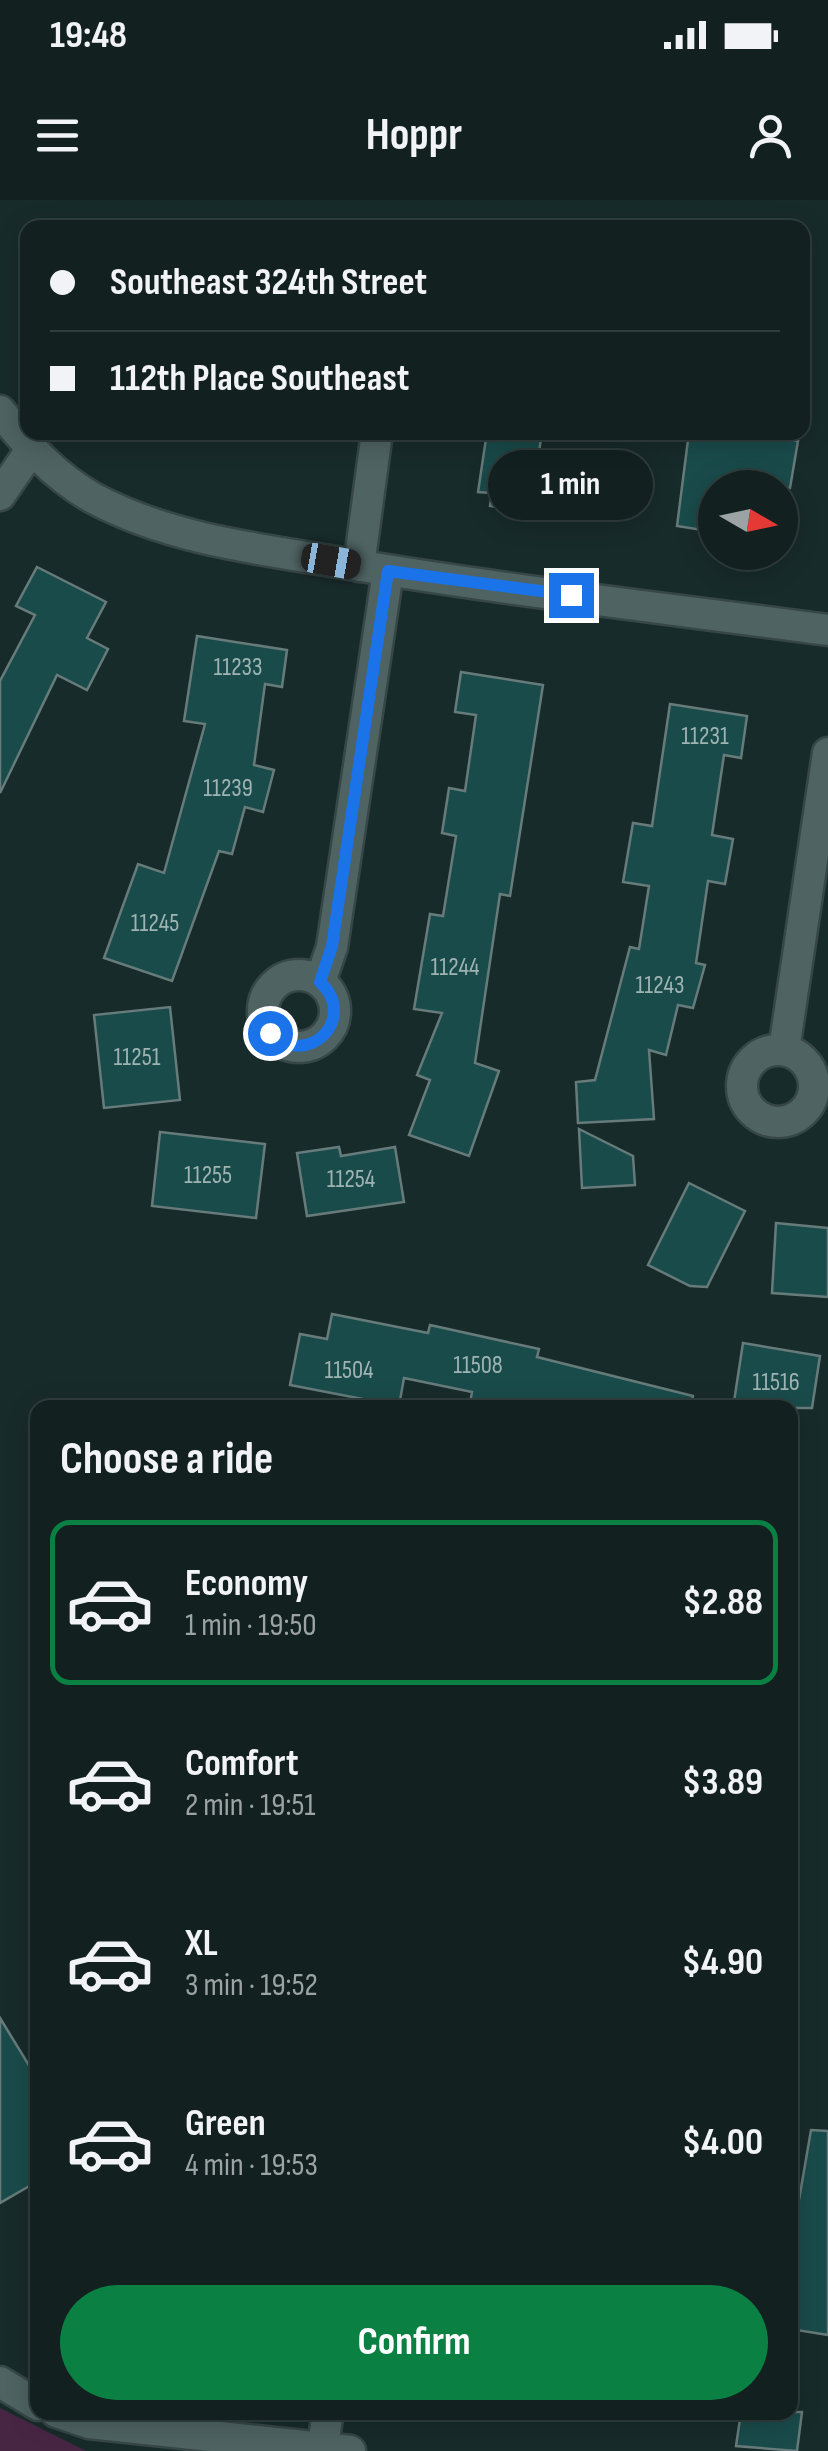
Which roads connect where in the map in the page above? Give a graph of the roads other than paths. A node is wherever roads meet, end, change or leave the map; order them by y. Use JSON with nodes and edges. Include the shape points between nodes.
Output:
{"nodes":[{"id":1,"x":0,"y":411,"type":"edge"},
{"id":2,"x":20,"y":436,"type":"edge"},
{"id":3,"x":23,"y":440,"type":"edge"},
{"id":4,"x":376,"y":440,"type":"edge"},
{"id":5,"x":31,"y":450,"type":"junction"},
{"id":6,"x":0,"y":495,"type":"edge"},
{"id":7,"x":374,"y":568,"type":"junction"},
{"id":8,"x":828,"y":630,"type":"edge"},
{"id":9,"x":828,"y":753,"type":"edge"},
{"id":10,"x":320,"y":982,"type":"dead end"},
{"id":11,"x":784,"y":1050,"type":"dead end"},
{"id":12,"x":0,"y":2382,"type":"edge"},
{"id":13,"x":30,"y":2400,"type":"edge"},
{"id":14,"x":80,"y":2420,"type":"edge"},
{"id":15,"x":329,"y":2420,"type":"edge"},
{"id":16,"x":332,"y":2449,"type":"edge"}],
"edges":[{"from":1,"to":2,"type":"street"},
{"from":3,"to":5,"type":"street"},
{"from":4,"to":7,"type":"street"},
{"from":5,"to":6,"type":"street"},
{"from":5,"to":7,"type":"street","via":[[76,487],[157,525]]},
{"from":7,"to":8,"type":"street"},
{"from":7,"to":10,"type":"street","via":[[332,946]]},
{"from":9,"to":11,"type":"street"},
{"from":12,"to":13,"type":"street"},
{"from":14,"to":16,"type":"street"},
{"from":15,"to":16,"type":"street"}]}
